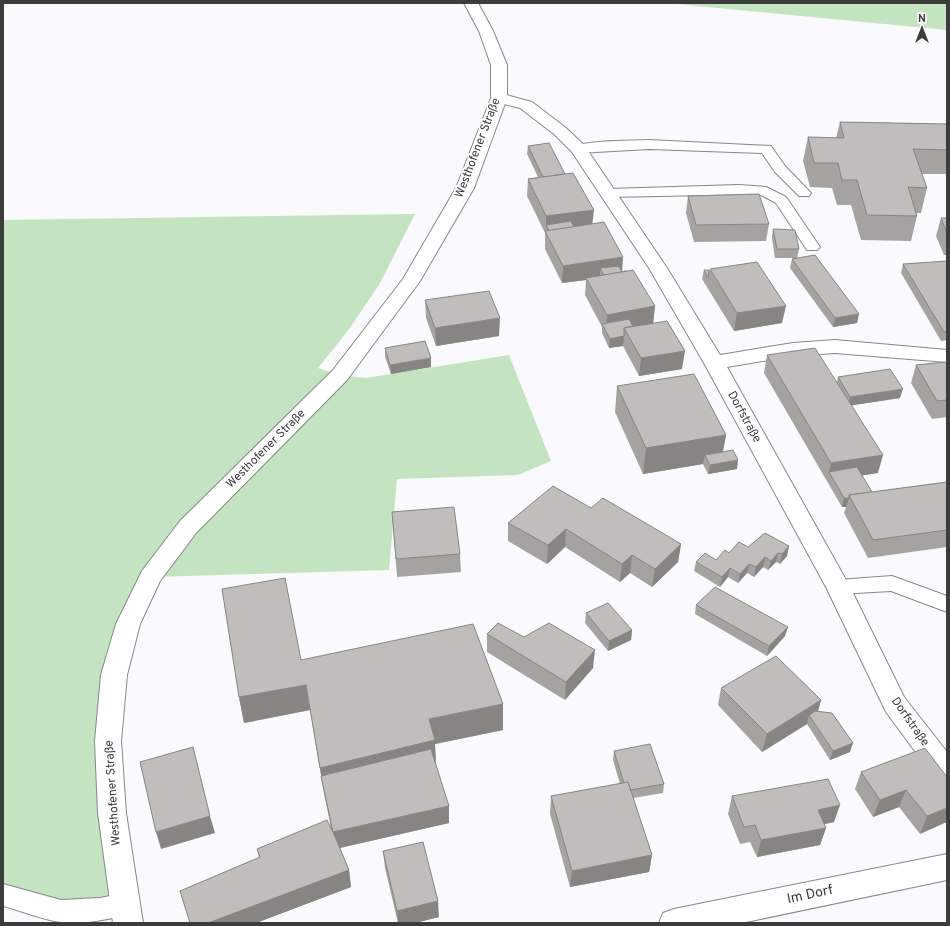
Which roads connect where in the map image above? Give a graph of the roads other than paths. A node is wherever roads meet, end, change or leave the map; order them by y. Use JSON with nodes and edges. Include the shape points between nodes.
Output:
{"nodes":[{"id":1,"x":471,"y":3,"type":"edge"},
{"id":2,"x":499,"y":98,"type":"junction"},
{"id":3,"x":578,"y":149,"type":"junction"},
{"id":4,"x":608,"y":193,"type":"junction"},
{"id":5,"x":804,"y":193,"type":"dead end"},
{"id":6,"x":812,"y":247,"type":"dead end"},
{"id":7,"x":947,"y":356,"type":"edge"},
{"id":8,"x":714,"y":363,"type":"junction"},
{"id":9,"x":838,"y":587,"type":"junction"},
{"id":10,"x":947,"y":604,"type":"edge"},
{"id":11,"x":947,"y":774,"type":"edge"},
{"id":12,"x":947,"y":867,"type":"edge"},
{"id":13,"x":3,"y":895,"type":"edge"},
{"id":14,"x":126,"y":913,"type":"edge"},
{"id":15,"x":674,"y":923,"type":"edge"}],
"edges":[{"from":1,"to":2,"type":"street","name":"Westhofener Straße","via":[[486,31],[499,65]]},
{"from":2,"to":3,"type":"street","name":"Dorfstraße","via":[[526,105],[560,131]]},
{"from":2,"to":14,"type":"street","name":"Westhofener Straße","via":[[465,188],[411,281],[340,375],[188,527],[150,577],[128,624],[114,675],[108,741],[112,812]]},
{"from":3,"to":4,"type":"street","name":"Dorfstraße"},
{"from":3,"to":5,"type":"lane","via":[[608,144],[646,144],[766,149],[780,169]]},
{"from":4,"to":6,"type":"lane","via":[[761,190],[781,200]]},
{"from":4,"to":8,"type":"street","name":"Dorfstraße","via":[[658,268]]},
{"from":7,"to":8,"type":"street","via":[[856,346],[819,347]]},
{"from":8,"to":9,"type":"street","name":"Dorfstraße"},
{"from":9,"to":10,"type":"lane","via":[[892,583]]},
{"from":9,"to":11,"type":"street","name":"Dorfstraße","via":[[894,704]]},
{"from":12,"to":15,"type":"street","name":"Im Dorf"},
{"from":13,"to":14,"type":"lane","via":[[61,911],[100,909]]}]}
